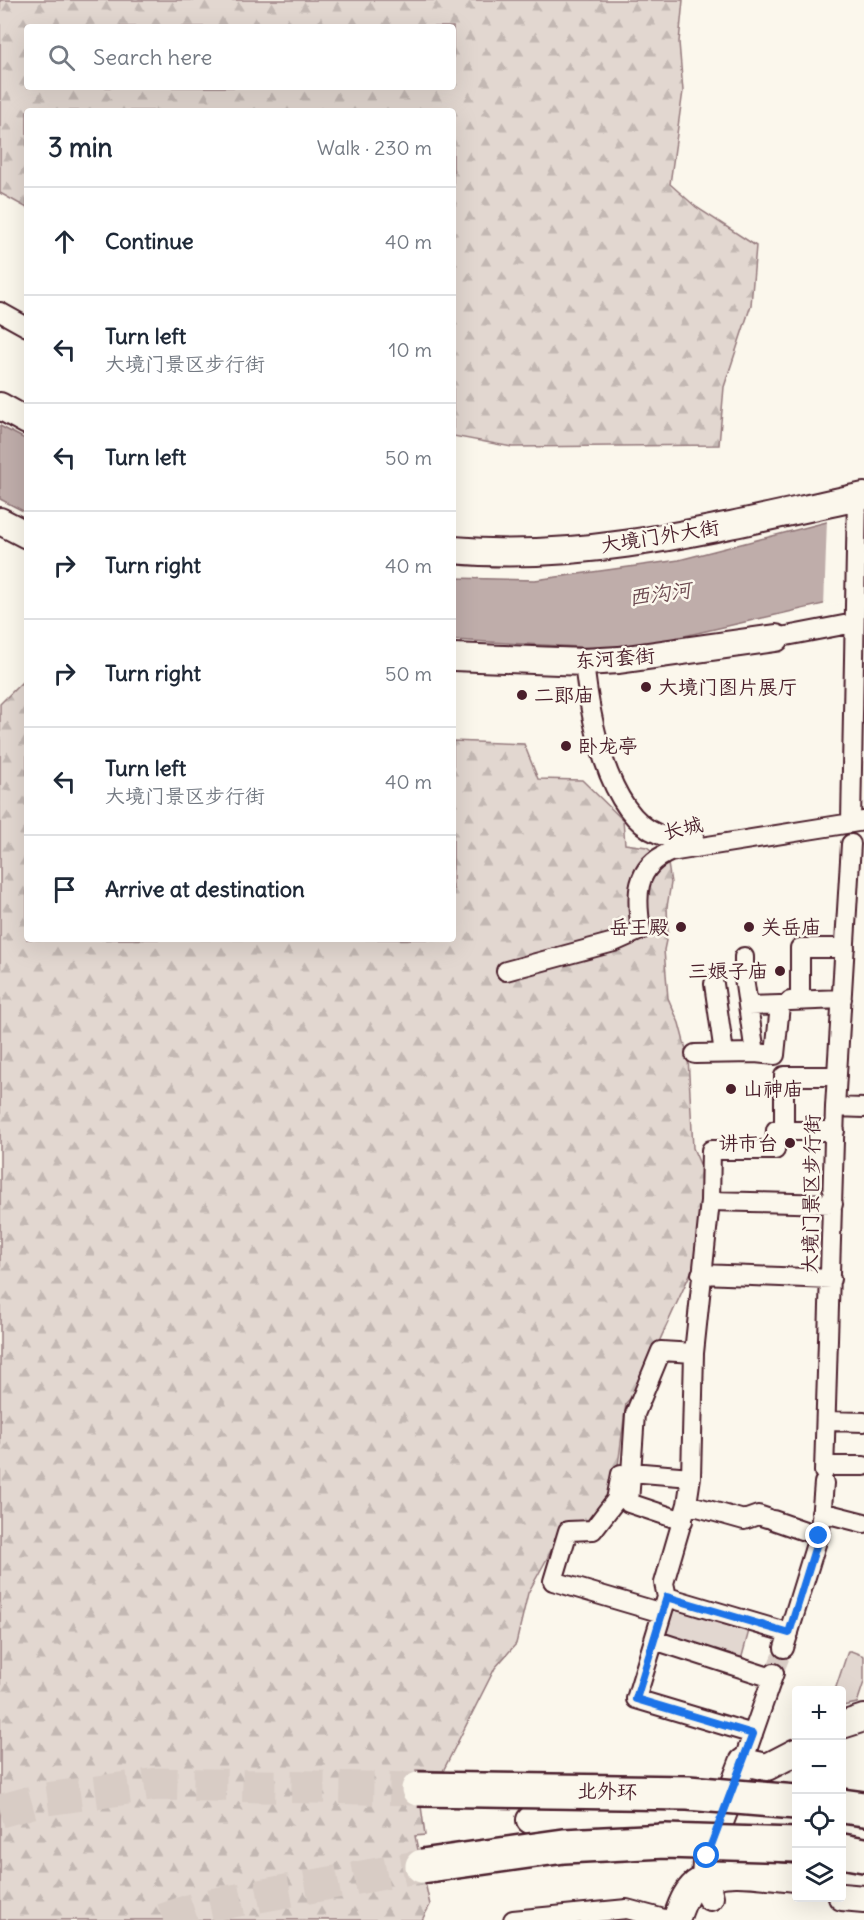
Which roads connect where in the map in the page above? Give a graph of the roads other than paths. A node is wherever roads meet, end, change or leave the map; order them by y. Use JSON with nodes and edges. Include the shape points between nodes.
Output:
{"nodes":[{"id":1,"x":0,"y":312,"type":"edge"},
{"id":2,"x":24,"y":325,"type":"edge"},
{"id":3,"x":0,"y":406,"type":"edge"},
{"id":4,"x":24,"y":419,"type":"edge"},
{"id":5,"x":859,"y":499,"type":"edge"},
{"id":6,"x":0,"y":522,"type":"edge"},
{"id":7,"x":24,"y":534,"type":"edge"},
{"id":8,"x":456,"y":550,"type":"edge"},
{"id":9,"x":854,"y":615,"type":"junction"},
{"id":10,"x":776,"y":638,"type":"joint"},
{"id":11,"x":456,"y":657,"type":"edge"},
{"id":12,"x":859,"y":658,"type":"edge"},
{"id":13,"x":584,"y":662,"type":"junction"},
{"id":14,"x":858,"y":758,"type":"edge"},
{"id":15,"x":856,"y":818,"type":"edge"},
{"id":16,"x":851,"y":844,"type":"dead end"},
{"id":17,"x":845,"y":948,"type":"junction"},
{"id":18,"x":744,"y":957,"type":"dead end"},
{"id":19,"x":506,"y":971,"type":"dead end"},
{"id":20,"x":714,"y":984,"type":"dead end"},
{"id":21,"x":842,"y":999,"type":"junction"},
{"id":22,"x":800,"y":1000,"type":"junction"},
{"id":23,"x":780,"y":1005,"type":"junction"},
{"id":24,"x":748,"y":1006,"type":"junction"},
{"id":25,"x":724,"y":1053,"type":"junction"},
{"id":26,"x":755,"y":1053,"type":"junction"},
{"id":27,"x":695,"y":1054,"type":"dead end"},
{"id":28,"x":775,"y":1055,"type":"junction"},
{"id":29,"x":784,"y":1076,"type":"junction"},
{"id":30,"x":837,"y":1076,"type":"junction"},
{"id":31,"x":835,"y":1107,"type":"junction"},
{"id":32,"x":864,"y":1108,"type":"edge"},
{"id":33,"x":784,"y":1131,"type":"junction"},
{"id":34,"x":835,"y":1131,"type":"junction"},
{"id":35,"x":710,"y":1201,"type":"junction"},
{"id":36,"x":833,"y":1204,"type":"junction"},
{"id":37,"x":701,"y":1274,"type":"junction"},
{"id":38,"x":831,"y":1279,"type":"junction"},
{"id":39,"x":694,"y":1353,"type":"junction"},
{"id":40,"x":827,"y":1421,"type":"junction"},
{"id":41,"x":864,"y":1422,"type":"edge"},
{"id":42,"x":633,"y":1439,"type":"junction"},
{"id":43,"x":864,"y":1466,"type":"edge"},
{"id":44,"x":631,"y":1472,"type":"junction"},
{"id":45,"x":824,"y":1474,"type":"junction"},
{"id":46,"x":691,"y":1477,"type":"junction"},
{"id":47,"x":622,"y":1501,"type":"junction"},
{"id":48,"x":685,"y":1512,"type":"junction"},
{"id":49,"x":821,"y":1512,"type":"junction"},
{"id":50,"x":864,"y":1523,"type":"edge"},
{"id":51,"x":819,"y":1536,"type":"junction"},
{"id":52,"x":665,"y":1605,"type":"junction"},
{"id":53,"x":654,"y":1640,"type":"junction"},
{"id":54,"x":864,"y":1718,"type":"edge"},
{"id":55,"x":846,"y":1724,"type":"edge"},
{"id":56,"x":753,"y":1734,"type":"junction"},
{"id":57,"x":792,"y":1754,"type":"edge"},
{"id":58,"x":742,"y":1762,"type":"junction"},
{"id":59,"x":418,"y":1789,"type":"tunnel mouth"},
{"id":60,"x":792,"y":1802,"type":"edge"},
{"id":61,"x":846,"y":1806,"type":"edge"},
{"id":62,"x":864,"y":1808,"type":"edge"},
{"id":63,"x":530,"y":1820,"type":"dead end"},
{"id":64,"x":720,"y":1822,"type":"junction"},
{"id":65,"x":792,"y":1845,"type":"edge"},
{"id":66,"x":846,"y":1850,"type":"edge"},
{"id":67,"x":864,"y":1852,"type":"edge"},
{"id":68,"x":422,"y":1866,"type":"tunnel mouth"},
{"id":69,"x":792,"y":1878,"type":"edge"},
{"id":70,"x":846,"y":1881,"type":"edge"},
{"id":71,"x":864,"y":1883,"type":"edge"},
{"id":72,"x":707,"y":1888,"type":"junction"},
{"id":73,"x":792,"y":1892,"type":"edge"},
{"id":74,"x":846,"y":1897,"type":"edge"},
{"id":75,"x":864,"y":1899,"type":"edge"},
{"id":76,"x":513,"y":1920,"type":"edge"},
{"id":77,"x":668,"y":1920,"type":"edge"},
{"id":78,"x":676,"y":1920,"type":"edge"},
{"id":79,"x":692,"y":1920,"type":"edge"}],
"edges":[{"from":1,"to":2,"type":"street"},
{"from":3,"to":4,"type":"street"},
{"from":5,"to":8,"type":"street","name":"大境门外大街","via":[[655,540],[558,552]]},
{"from":5,"to":9,"type":"street"},
{"from":6,"to":7,"type":"street"},
{"from":9,"to":10,"type":"street"},
{"from":9,"to":12,"type":"street"},
{"from":10,"to":13,"type":"street","name":"东河套街"},
{"from":11,"to":13,"type":"street","name":"东河套街"},
{"from":12,"to":14,"type":"street"},
{"from":13,"to":15,"type":"street","via":[[588,701],[611,778],[628,811],[647,829],[670,839]]},
{"from":14,"to":15,"type":"street"},
{"from":15,"to":19,"type":"street","name":"长城","via":[[660,856],[645,871],[637,902],[641,930],[614,942]]},
{"from":16,"to":17,"type":"street","name":"大境门景区步行街"},
{"from":17,"to":21,"type":"street","name":"大境门景区步行街"},
{"from":17,"to":22,"type":"street","via":[[800,948]]},
{"from":18,"to":24,"type":"street","via":[[751,984]]},
{"from":20,"to":25,"type":"street"},
{"from":21,"to":22,"type":"street"},
{"from":21,"to":30,"type":"street","name":"大境门景区步行街"},
{"from":22,"to":23,"type":"street"},
{"from":23,"to":24,"type":"street"},
{"from":23,"to":28,"type":"street"},
{"from":24,"to":26,"type":"street"},
{"from":25,"to":26,"type":"street"},
{"from":25,"to":27,"type":"street"},
{"from":26,"to":28,"type":"street"},
{"from":28,"to":29,"type":"street"},
{"from":29,"to":30,"type":"street"},
{"from":29,"to":33,"type":"street"},
{"from":30,"to":31,"type":"street","name":"大境门景区步行街"},
{"from":31,"to":32,"type":"street"},
{"from":31,"to":34,"type":"street","name":"大境门景区步行街"},
{"from":33,"to":34,"type":"street"},
{"from":33,"to":35,"type":"street","via":[[776,1130],[775,1149],[711,1149]]},
{"from":34,"to":36,"type":"street","name":"大境门景区步行街"},
{"from":35,"to":36,"type":"street"},
{"from":35,"to":37,"type":"street"},
{"from":36,"to":38,"type":"street","name":"大境门景区步行街"},
{"from":37,"to":38,"type":"street"},
{"from":37,"to":39,"type":"street"},
{"from":38,"to":40,"type":"street","name":"大境门景区步行街"},
{"from":39,"to":42,"type":"street","via":[[661,1351],[634,1414]]},
{"from":39,"to":46,"type":"street"},
{"from":40,"to":41,"type":"street"},
{"from":40,"to":45,"type":"street","name":"大境门景区步行街"},
{"from":42,"to":44,"type":"street"},
{"from":42,"to":47,"type":"street","via":[[626,1444]]},
{"from":43,"to":45,"type":"street"},
{"from":44,"to":46,"type":"street"},
{"from":44,"to":47,"type":"street"},
{"from":45,"to":49,"type":"street","name":"大境门景区步行街"},
{"from":46,"to":48,"type":"street"},
{"from":47,"to":48,"type":"street"},
{"from":47,"to":52,"type":"street","via":[[593,1530],[568,1531],[553,1581]]},
{"from":48,"to":51,"type":"street","via":[[744,1520],[758,1515]]},
{"from":48,"to":52,"type":"street","via":[[664,1583]]},
{"from":49,"to":50,"type":"street"},
{"from":49,"to":51,"type":"street","name":"大境门景区步行街"},
{"from":51,"to":52,"type":"street","name":"大境门景区步行街","via":[[786,1641]]},
{"from":52,"to":53,"type":"street"},
{"from":53,"to":56,"type":"street","via":[[636,1699]]},
{"from":53,"to":56,"type":"street","via":[[773,1675]]},
{"from":54,"to":55,"type":"street"},
{"from":56,"to":58,"type":"street"},
{"from":57,"to":58,"type":"street","via":[[767,1767]]},
{"from":58,"to":64,"type":"street"},
{"from":59,"to":60,"type":"highway","name":"北外环","bridge":true,"via":[[688,1792]]},
{"from":61,"to":62,"type":"highway"},
{"from":63,"to":64,"type":"street"},
{"from":64,"to":72,"type":"street","via":[[707,1856]]},
{"from":65,"to":68,"type":"highway","bridge":true,"via":[[665,1841],[564,1846]]},
{"from":66,"to":67,"type":"highway"},
{"from":69,"to":72,"type":"street","via":[[734,1873]]},
{"from":70,"to":71,"type":"street"},
{"from":72,"to":73,"type":"street"},
{"from":72,"to":78,"type":"street","via":[[699,1881],[684,1898]]},
{"from":72,"to":79,"type":"street"},
{"from":74,"to":75,"type":"street"},
{"from":76,"to":77,"type":"street","via":[[627,1909]]}]}
